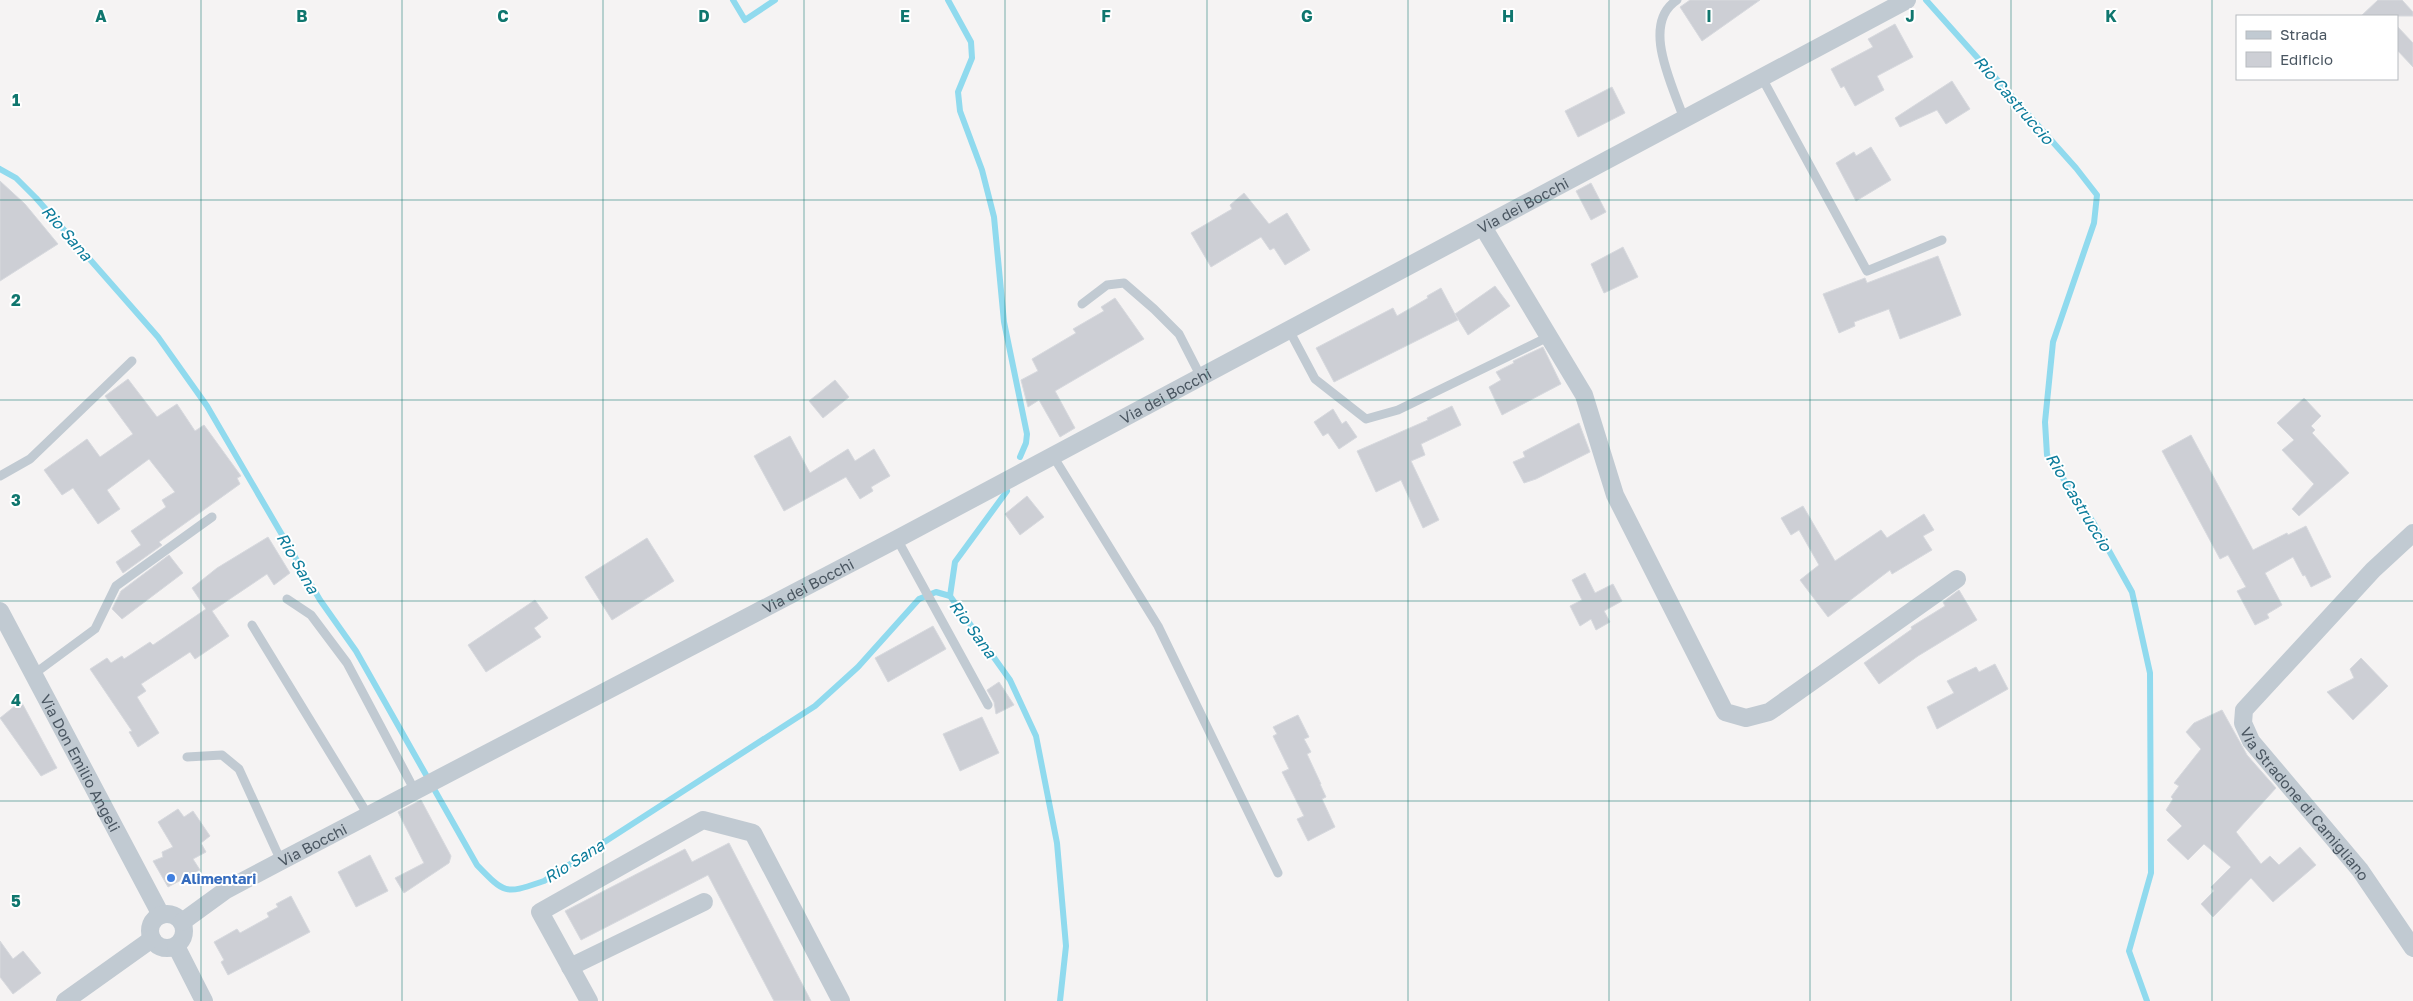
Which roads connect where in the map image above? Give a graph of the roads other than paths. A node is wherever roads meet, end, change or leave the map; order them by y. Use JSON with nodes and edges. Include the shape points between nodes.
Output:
{"nodes":[{"id":1,"x":1677,"y":0,"type":"edge"},
{"id":2,"x":1907,"y":0,"type":"edge"},
{"id":3,"x":1762,"y":78,"type":"junction"},
{"id":4,"x":1684,"y":119,"type":"junction"},
{"id":5,"x":1483,"y":227,"type":"junction"},
{"id":6,"x":1942,"y":240,"type":"dead end"},
{"id":7,"x":1082,"y":304,"type":"dead end"},
{"id":8,"x":1289,"y":330,"type":"junction"},
{"id":9,"x":1548,"y":336,"type":"junction"},
{"id":10,"x":132,"y":360,"type":"dead end"},
{"id":11,"x":1201,"y":377,"type":"junction"},
{"id":12,"x":1053,"y":456,"type":"junction"},
{"id":13,"x":0,"y":476,"type":"edge"},
{"id":14,"x":212,"y":517,"type":"dead end"},
{"id":15,"x":2413,"y":533,"type":"edge"},
{"id":16,"x":897,"y":539,"type":"junction"},
{"id":17,"x":1957,"y":580,"type":"dead end"},
{"id":18,"x":287,"y":599,"type":"dead end"},
{"id":19,"x":0,"y":612,"type":"edge"},
{"id":20,"x":252,"y":625,"type":"dead end"},
{"id":21,"x":34,"y":674,"type":"junction"},
{"id":22,"x":988,"y":705,"type":"dead end"},
{"id":23,"x":187,"y":757,"type":"dead end"},
{"id":24,"x":419,"y":790,"type":"junction"},
{"id":25,"x":368,"y":815,"type":"junction"},
{"id":26,"x":281,"y":861,"type":"junction"},
{"id":27,"x":1278,"y":872,"type":"dead end"},
{"id":28,"x":704,"y":902,"type":"dead end"},
{"id":29,"x":161,"y":915,"type":"junction"},
{"id":30,"x":182,"y":922,"type":"junction"},
{"id":31,"x":152,"y":939,"type":"junction"},
{"id":32,"x":176,"y":946,"type":"junction"},
{"id":33,"x":2413,"y":948,"type":"edge"},
{"id":34,"x":570,"y":967,"type":"junction"},
{"id":35,"x":65,"y":1001,"type":"edge"},
{"id":36,"x":204,"y":1001,"type":"edge"},
{"id":37,"x":589,"y":1001,"type":"edge"},
{"id":38,"x":841,"y":1001,"type":"edge"}],
"edges":[{"from":1,"to":4,"type":"lane","via":[[1660,19],[1659,43]]},
{"from":2,"to":3,"type":"street","name":"Via dei Bocchi"},
{"from":3,"to":4,"type":"street","name":"Via dei Bocchi"},
{"from":3,"to":6,"type":"lane","via":[[1867,271]]},
{"from":4,"to":5,"type":"street","name":"Via dei Bocchi"},
{"from":5,"to":8,"type":"street","name":"Via dei Bocchi"},
{"from":5,"to":9,"type":"street"},
{"from":7,"to":11,"type":"lane","via":[[1107,285],[1124,284],[1179,334]]},
{"from":8,"to":9,"type":"lane","via":[[1315,378],[1366,419],[1398,410]]},
{"from":8,"to":11,"type":"street","name":"Via dei Bocchi"},
{"from":9,"to":17,"type":"street","via":[[1584,396],[1615,495],[1726,712],[1746,718],[1769,712]]},
{"from":10,"to":13,"type":"lane","via":[[30,459]]},
{"from":11,"to":12,"type":"street","name":"Via dei Bocchi"},
{"from":12,"to":16,"type":"street","name":"Via dei Bocchi"},
{"from":12,"to":27,"type":"lane","via":[[1158,626]]},
{"from":14,"to":21,"type":"lane","via":[[116,586],[95,629]]},
{"from":15,"to":33,"type":"street","name":"Via Stradone di Camigliano","via":[[2373,570],[2279,670],[2244,710],[2243,723],[2251,741],[2360,870]]},
{"from":16,"to":22,"type":"lane"},
{"from":16,"to":24,"type":"street","name":"Via dei Bocchi"},
{"from":18,"to":24,"type":"lane","via":[[311,615],[347,663]]},
{"from":19,"to":21,"type":"street","name":"Via Don Emilio Angeli"},
{"from":20,"to":25,"type":"lane"},
{"from":21,"to":29,"type":"street","name":"Via Don Emilio Angeli"},
{"from":23,"to":26,"type":"lane","via":[[222,755],[239,769]]},
{"from":24,"to":25,"type":"street","name":"Via Bocchi"},
{"from":25,"to":26,"type":"street","name":"Via Bocchi"},
{"from":26,"to":30,"type":"street","name":"Via Bocchi","via":[[226,890]]},
{"from":28,"to":34,"type":"street"},
{"from":29,"to":30,"type":"street","via":[[173,915]]},
{"from":29,"to":31,"type":"street","via":[[152,922]]},
{"from":30,"to":32,"type":"street","via":[[184,933]]},
{"from":31,"to":32,"type":"street","via":[[165,948]]},
{"from":31,"to":35,"type":"street"},
{"from":32,"to":36,"type":"street"},
{"from":34,"to":37,"type":"street"},
{"from":34,"to":38,"type":"street","via":[[540,912],[703,820],[754,833]]}]}
